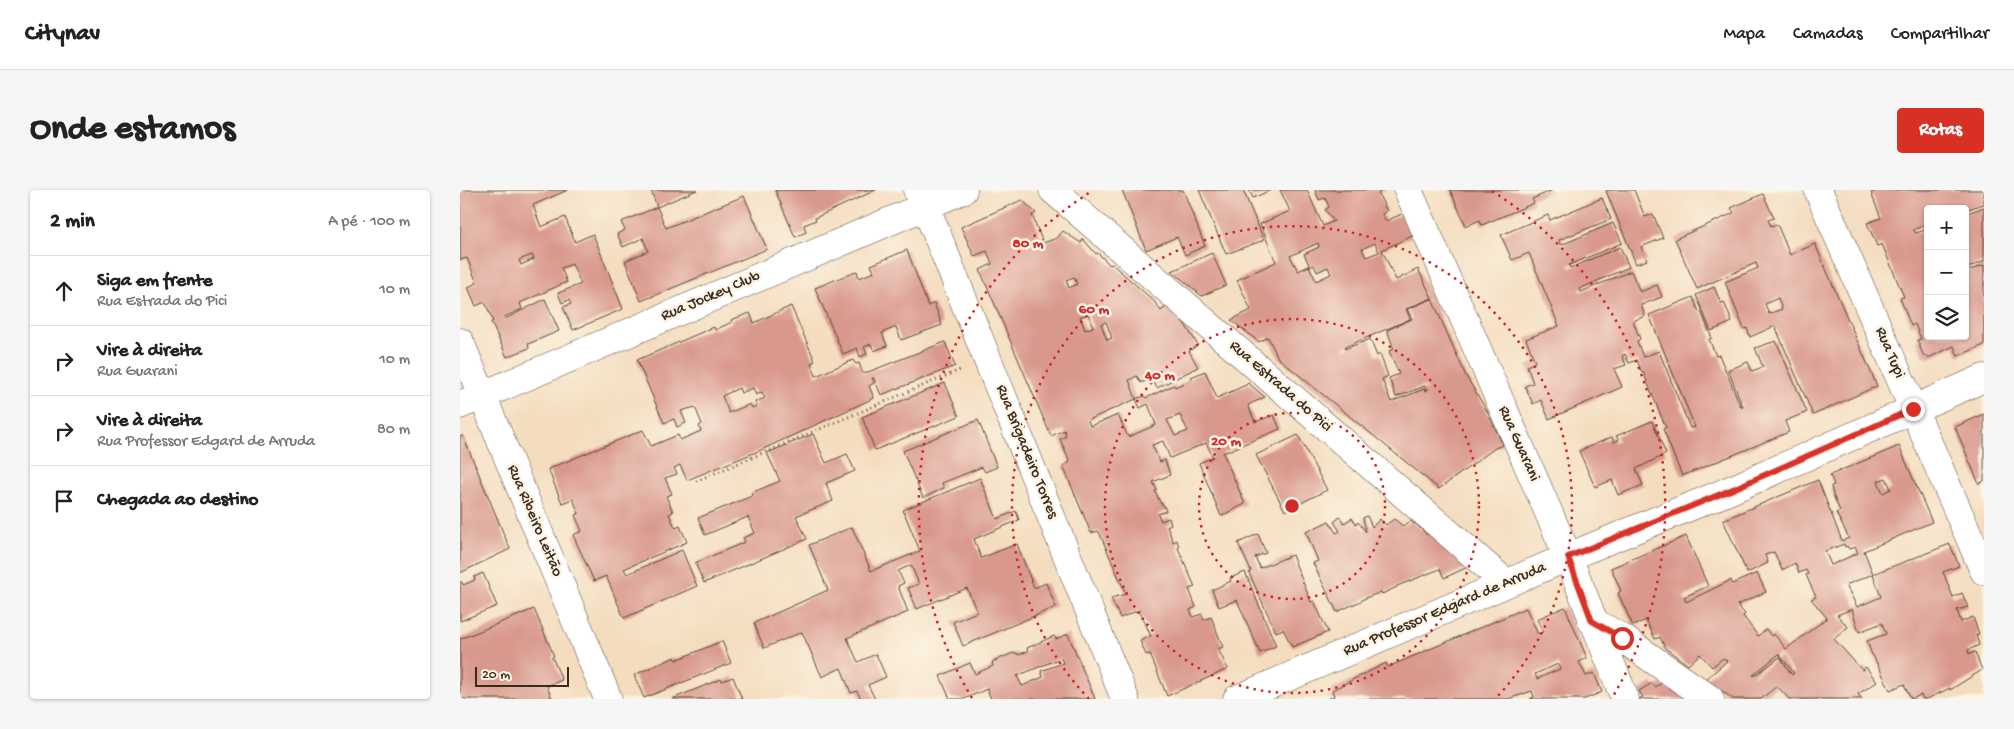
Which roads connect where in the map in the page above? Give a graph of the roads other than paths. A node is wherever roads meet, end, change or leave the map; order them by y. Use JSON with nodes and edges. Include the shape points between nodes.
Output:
{"nodes":[{"id":1,"x":963,"y":190,"type":"edge"},
{"id":2,"x":1053,"y":190,"type":"edge"},
{"id":3,"x":1408,"y":190,"type":"edge"},
{"id":4,"x":1818,"y":190,"type":"edge"},
{"id":5,"x":921,"y":197,"type":"edge"},
{"id":6,"x":460,"y":342,"type":"edge"},
{"id":7,"x":1984,"y":378,"type":"edge"},
{"id":8,"x":471,"y":400,"type":"edge"},
{"id":9,"x":1913,"y":409,"type":"junction"},
{"id":10,"x":1568,"y":557,"type":"junction"},
{"id":11,"x":1984,"y":572,"type":"edge"},
{"id":12,"x":1506,"y":583,"type":"junction"},
{"id":13,"x":1592,"y":621,"type":"junction"},
{"id":14,"x":608,"y":699,"type":"edge"},
{"id":15,"x":1125,"y":699,"type":"edge"},
{"id":16,"x":1237,"y":699,"type":"edge"},
{"id":17,"x":1625,"y":699,"type":"edge"},
{"id":18,"x":1710,"y":699,"type":"edge"}],
"edges":[{"from":1,"to":5,"type":"street","name":"Rua Jockey Club"},
{"from":2,"to":12,"type":"street","name":"Rua Estrada do Pici"},
{"from":3,"to":10,"type":"street","name":"Rua Guarani"},
{"from":4,"to":9,"type":"street","name":"Rua Tupi"},
{"from":5,"to":8,"type":"street","name":"Rua Jockey Club"},
{"from":5,"to":15,"type":"street","name":"Rua Brigadeiro Torres"},
{"from":6,"to":8,"type":"street","name":"Rua Ribeiro Leitão"},
{"from":7,"to":9,"type":"street","name":"Rua Professor Edgard de Arruda"},
{"from":8,"to":14,"type":"street","name":"Rua Ribeiro Leitão"},
{"from":9,"to":10,"type":"street","name":"Rua Professor Edgard de Arruda","via":[[1733,489]]},
{"from":9,"to":11,"type":"street","name":"Rua Tupi"},
{"from":10,"to":12,"type":"street","name":"Rua Professor Edgard de Arruda"},
{"from":10,"to":13,"type":"street","name":"Rua Guarani"},
{"from":12,"to":16,"type":"street","name":"Rua Professor Edgard de Arruda"},
{"from":13,"to":17,"type":"street","name":"Rua Guarani"},
{"from":13,"to":18,"type":"street"}]}
